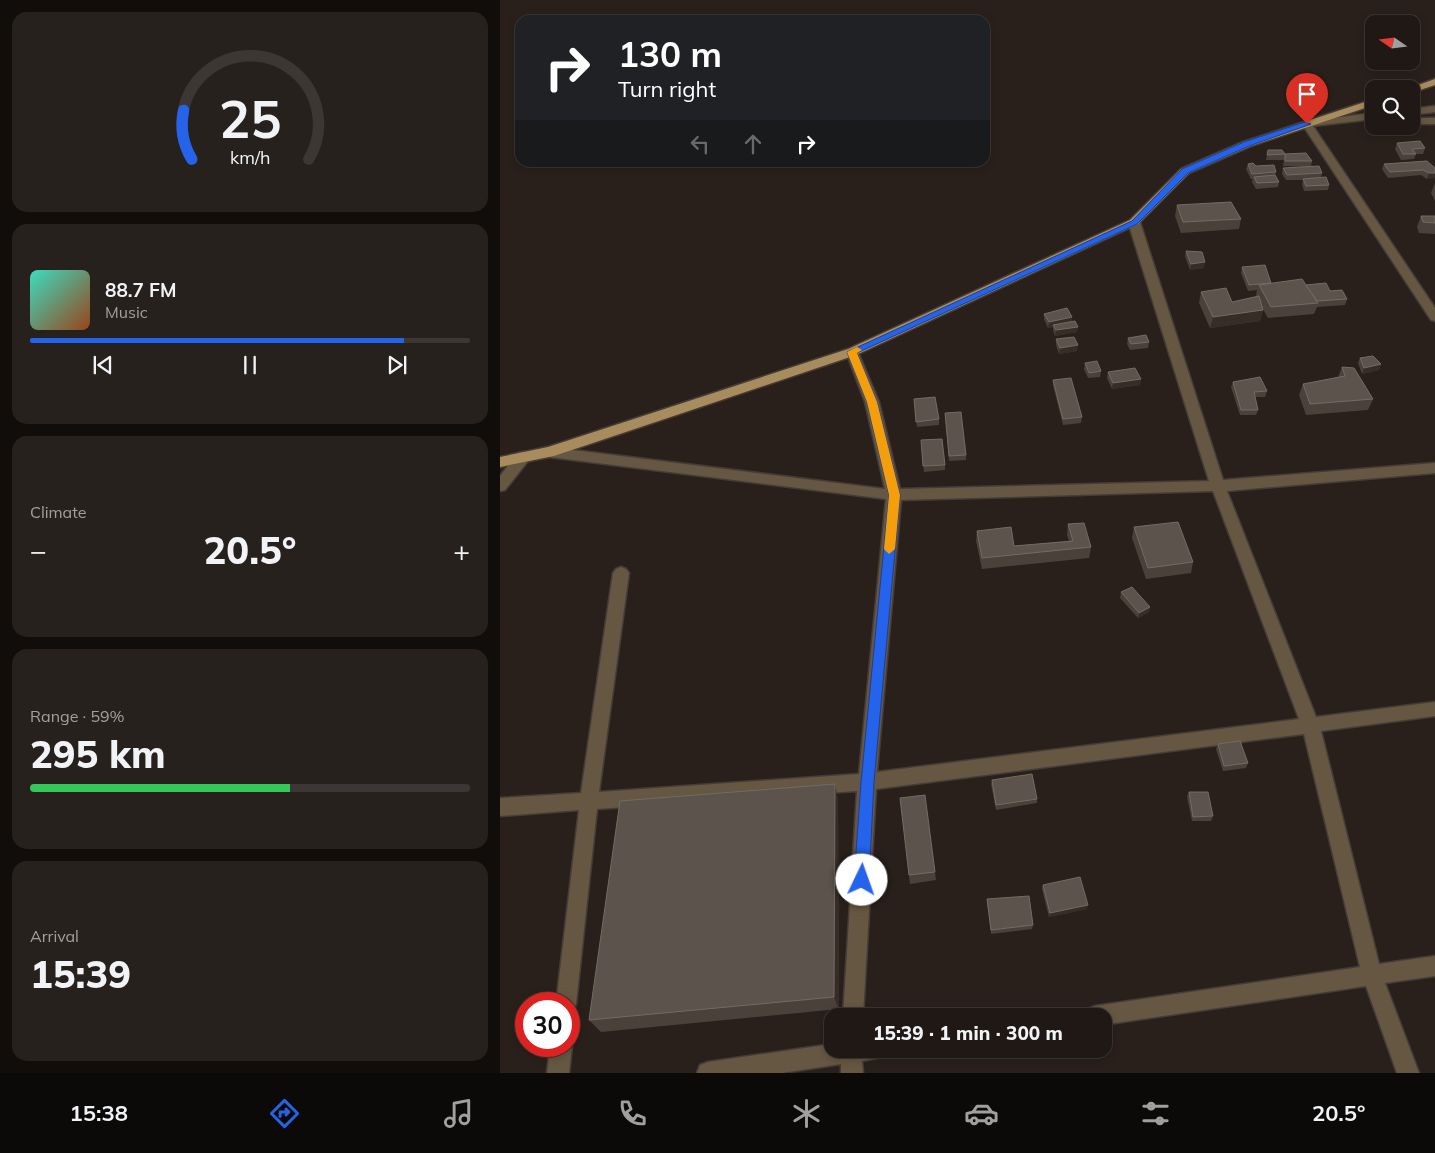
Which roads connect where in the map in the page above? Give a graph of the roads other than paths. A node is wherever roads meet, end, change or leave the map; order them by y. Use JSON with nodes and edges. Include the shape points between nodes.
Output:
{"nodes":[{"id":1,"x":1435,"y":82,"type":"edge"},
{"id":2,"x":1420,"y":87,"type":"edge"},
{"id":3,"x":1365,"y":105,"type":"edge"},
{"id":4,"x":1435,"y":109,"type":"edge"},
{"id":5,"x":1420,"y":111,"type":"edge"},
{"id":6,"x":1365,"y":117,"type":"edge"},
{"id":7,"x":1420,"y":121,"type":"edge"},
{"id":8,"x":1435,"y":121,"type":"edge"},
{"id":9,"x":1365,"y":122,"type":"edge"},
{"id":10,"x":1307,"y":124,"type":"junction"},
{"id":11,"x":1134,"y":222,"type":"junction"},
{"id":12,"x":1435,"y":317,"type":"edge"},
{"id":13,"x":852,"y":352,"type":"junction"},
{"id":14,"x":549,"y":452,"type":"junction"},
{"id":15,"x":523,"y":457,"type":"junction"},
{"id":16,"x":500,"y":462,"type":"edge"},
{"id":17,"x":1435,"y":468,"type":"edge"},
{"id":18,"x":500,"y":486,"type":"edge"},
{"id":19,"x":1218,"y":486,"type":"junction"},
{"id":20,"x":894,"y":495,"type":"junction"},
{"id":21,"x":621,"y":573,"type":"dead end"},
{"id":22,"x":1435,"y":709,"type":"edge"},
{"id":23,"x":1310,"y":724,"type":"junction"},
{"id":24,"x":868,"y":782,"type":"junction"},
{"id":25,"x":590,"y":800,"type":"junction"},
{"id":26,"x":500,"y":807,"type":"edge"},
{"id":27,"x":1435,"y":966,"type":"edge"},
{"id":28,"x":1372,"y":975,"type":"junction"},
{"id":29,"x":567,"y":992,"type":"edge"},
{"id":30,"x":854,"y":1008,"type":"edge"},
{"id":31,"x":1112,"y":1013,"type":"edge"},
{"id":32,"x":560,"y":1057,"type":"edge"},
{"id":33,"x":852,"y":1058,"type":"edge"},
{"id":34,"x":558,"y":1073,"type":"edge"},
{"id":35,"x":708,"y":1073,"type":"edge"},
{"id":36,"x":1408,"y":1073,"type":"edge"}],
"edges":[{"from":1,"to":2,"type":"main road"},
{"from":3,"to":10,"type":"main road"},
{"from":4,"to":5,"type":"street"},
{"from":6,"to":10,"type":"street"},
{"from":7,"to":8,"type":"street"},
{"from":9,"to":10,"type":"street"},
{"from":10,"to":11,"type":"main road","via":[[1247,144],[1185,171]]},
{"from":10,"to":12,"type":"street"},
{"from":11,"to":13,"type":"main road"},
{"from":11,"to":19,"type":"street"},
{"from":13,"to":14,"type":"main road"},
{"from":13,"to":20,"type":"street","via":[[872,402]]},
{"from":14,"to":15,"type":"main road"},
{"from":14,"to":20,"type":"street"},
{"from":15,"to":16,"type":"main road"},
{"from":15,"to":18,"type":"street"},
{"from":17,"to":19,"type":"street"},
{"from":19,"to":20,"type":"street"},
{"from":19,"to":23,"type":"street"},
{"from":20,"to":24,"type":"street"},
{"from":21,"to":25,"type":"street"},
{"from":22,"to":23,"type":"street"},
{"from":23,"to":24,"type":"street"},
{"from":23,"to":28,"type":"street"},
{"from":24,"to":25,"type":"street"},
{"from":24,"to":30,"type":"street"},
{"from":25,"to":26,"type":"street"},
{"from":25,"to":29,"type":"street"},
{"from":27,"to":28,"type":"street"},
{"from":28,"to":31,"type":"street"},
{"from":28,"to":36,"type":"street"},
{"from":32,"to":34,"type":"street"},
{"from":33,"to":35,"type":"street"}]}
